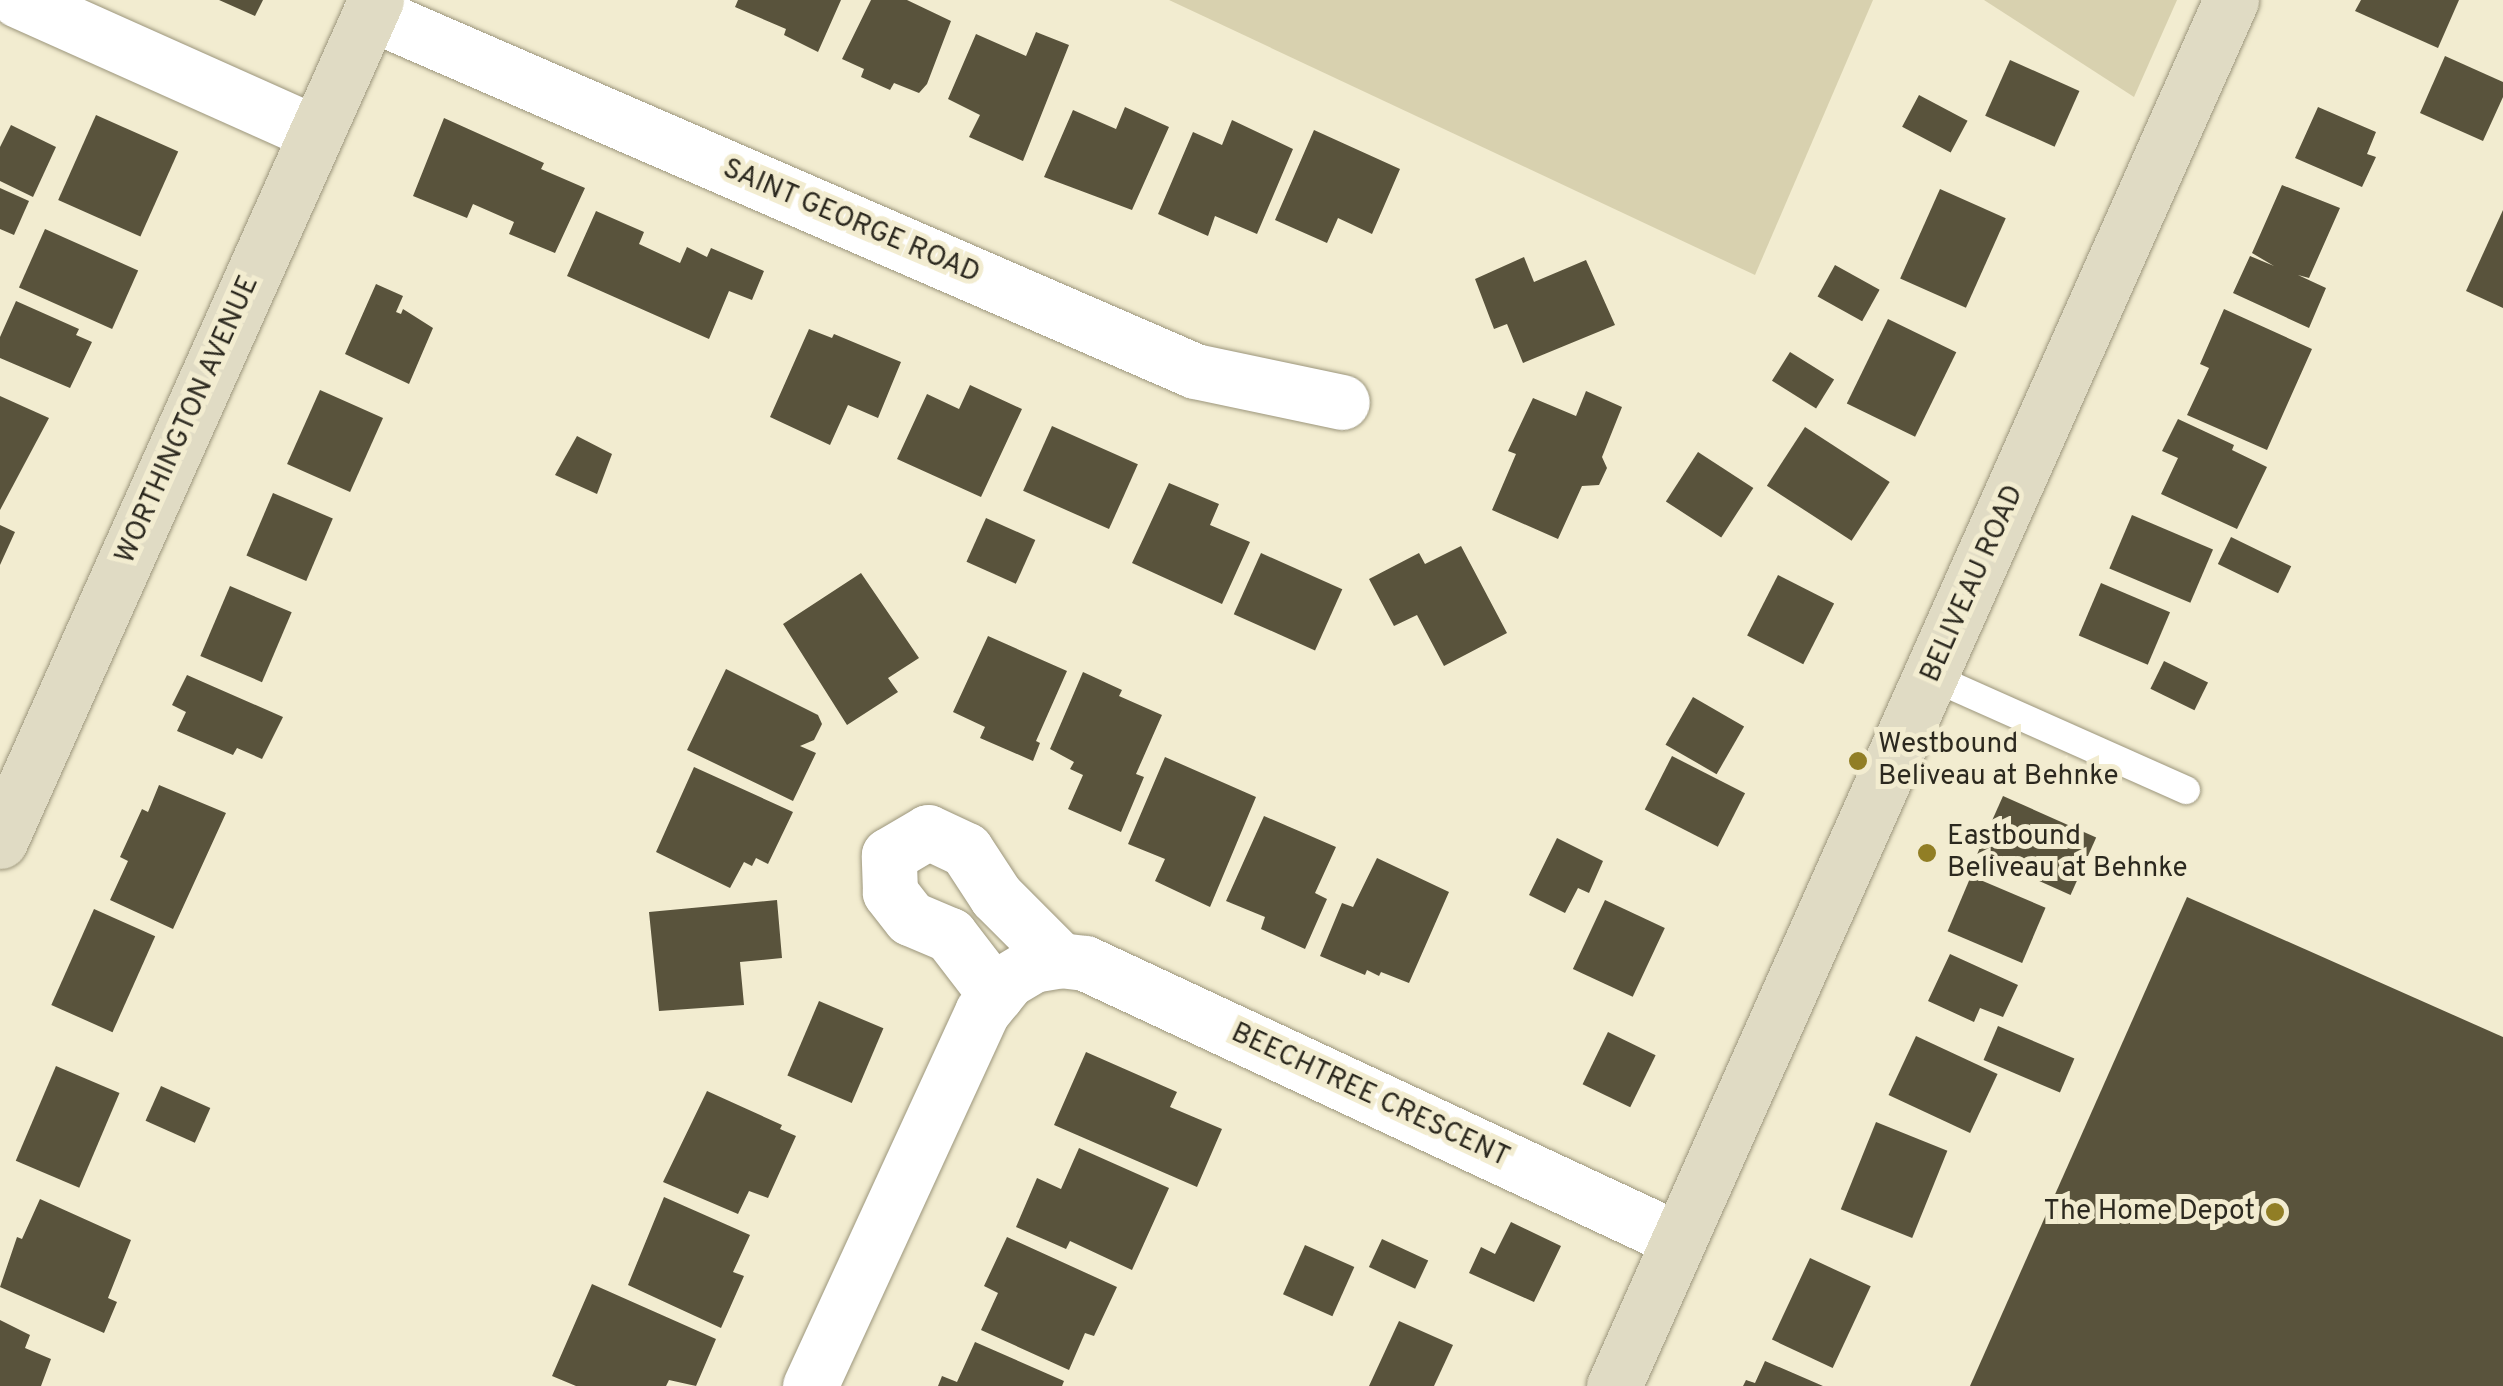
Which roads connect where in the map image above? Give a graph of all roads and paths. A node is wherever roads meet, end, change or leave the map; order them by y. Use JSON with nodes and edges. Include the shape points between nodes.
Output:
{"nodes":[{"id":1,"x":18,"y":0,"type":"edge"},
{"id":2,"x":2231,"y":0,"type":"edge"},
{"id":3,"x":373,"y":6,"type":"edge"},
{"id":4,"x":316,"y":133,"type":"junction"},
{"id":5,"x":1342,"y":402,"type":"dead end"},
{"id":6,"x":1932,"y":677,"type":"junction"},
{"id":7,"x":2186,"y":790,"type":"dead end"},
{"id":8,"x":0,"y":841,"type":"edge"},
{"id":9,"x":1060,"y":960,"type":"junction"},
{"id":10,"x":996,"y":994,"type":"junction"},
{"id":11,"x":1679,"y":1240,"type":"junction"},
{"id":12,"x":810,"y":1386,"type":"edge"},
{"id":13,"x":1614,"y":1386,"type":"edge"}],
"edges":[{"from":1,"to":4,"type":"street"},
{"from":2,"to":6,"type":"street","name":"BELIVEAU ROAD"},
{"from":3,"to":4,"type":"street","name":"WORTHINGTON AVENUE"},
{"from":3,"to":5,"type":"street","name":"SAINT GEORGE ROAD","via":[[1195,371]]},
{"from":4,"to":8,"type":"street","name":"WORTHINGTON AVENUE"},
{"from":6,"to":7,"type":"lane"},
{"from":6,"to":11,"type":"street","name":"BELIVEAU ROAD"},
{"from":9,"to":10,"type":"street","via":[[1033,965]]},
{"from":9,"to":10,"type":"street","name":"BEECHTREE CRESCENT","via":[[996,896],[966,850],[928,832],[890,855],[890,892],[910,918],[950,934]]},
{"from":9,"to":11,"type":"street","name":"BEECHTREE CRESCENT","via":[[1086,963]]},
{"from":10,"to":12,"type":"street"},
{"from":11,"to":13,"type":"street","name":"BELIVEAU ROAD"}]}
